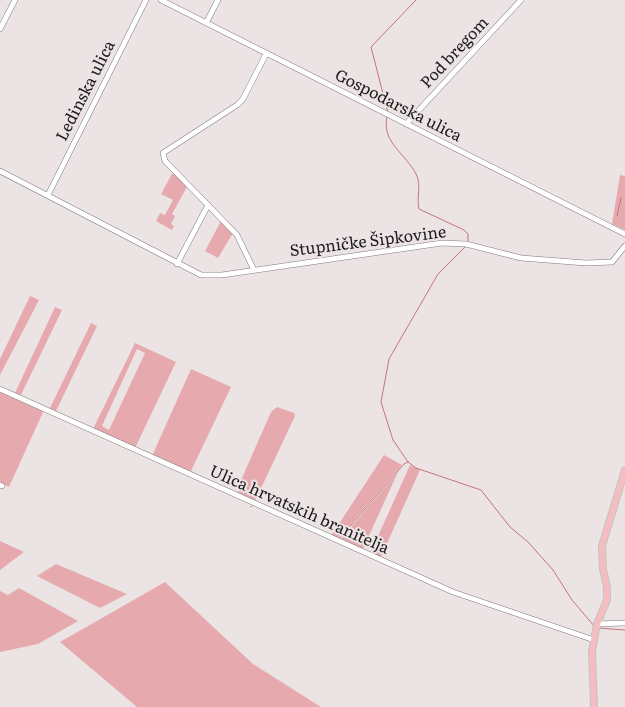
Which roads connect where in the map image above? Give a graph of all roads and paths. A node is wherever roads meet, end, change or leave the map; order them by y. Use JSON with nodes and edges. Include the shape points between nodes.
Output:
{"nodes":[{"id":1,"x":15,"y":0,"type":"edge"},
{"id":2,"x":146,"y":0,"type":"edge"},
{"id":3,"x":161,"y":0,"type":"edge"},
{"id":4,"x":218,"y":0,"type":"edge"},
{"id":5,"x":521,"y":0,"type":"edge"},
{"id":6,"x":206,"y":23,"type":"junction"},
{"id":7,"x":1,"y":26,"type":"edge"},
{"id":8,"x":266,"y":54,"type":"junction"},
{"id":9,"x":406,"y":124,"type":"junction"},
{"id":10,"x":0,"y":170,"type":"edge"},
{"id":11,"x":48,"y":194,"type":"junction"},
{"id":12,"x":208,"y":205,"type":"junction"},
{"id":13,"x":625,"y":234,"type":"edge"},
{"id":14,"x":625,"y":246,"type":"edge"},
{"id":15,"x":177,"y":264,"type":"junction"},
{"id":16,"x":254,"y":270,"type":"junction"},
{"id":17,"x":0,"y":388,"type":"edge"},
{"id":18,"x":625,"y":470,"type":"edge"},
{"id":19,"x":625,"y":623,"type":"edge"},
{"id":20,"x":597,"y":624,"type":"junction"},
{"id":21,"x":594,"y":640,"type":"junction"},
{"id":22,"x":594,"y":707,"type":"edge"}],
"edges":[{"from":1,"to":7,"type":"street"},
{"from":2,"to":11,"type":"street","name":"Ledinska ulica"},
{"from":3,"to":6,"type":"street","name":"Gospodarska ulica"},
{"from":4,"to":6,"type":"street"},
{"from":5,"to":9,"type":"street","name":"Pod bregom"},
{"from":6,"to":8,"type":"street","name":"Gospodarska ulica"},
{"from":8,"to":9,"type":"street","name":"Gospodarska ulica"},
{"from":8,"to":12,"type":"street","via":[[238,104],[163,154],[164,161]]},
{"from":9,"to":13,"type":"street","name":"Gospodarska ulica"},
{"from":10,"to":11,"type":"street","name":"Stupničke Šipkovine"},
{"from":11,"to":15,"type":"street","name":"Stupničke Šipkovine"},
{"from":12,"to":15,"type":"street"},
{"from":12,"to":16,"type":"street","via":[[237,235]]},
{"from":14,"to":16,"type":"street","name":"Stupničke Šipkovine","via":[[616,259],[606,264],[521,258],[467,244],[442,243]]},
{"from":15,"to":16,"type":"street","name":"Stupničke Šipkovine","via":[[204,276]]},
{"from":17,"to":21,"type":"street","name":"Ulica hrvatskih branitelja","via":[[453,592]]},
{"from":18,"to":20,"type":"main road","via":[[602,546],[607,587]]},
{"from":19,"to":20,"type":"street"},
{"from":20,"to":21,"type":"main road"},
{"from":21,"to":22,"type":"main road"}]}
